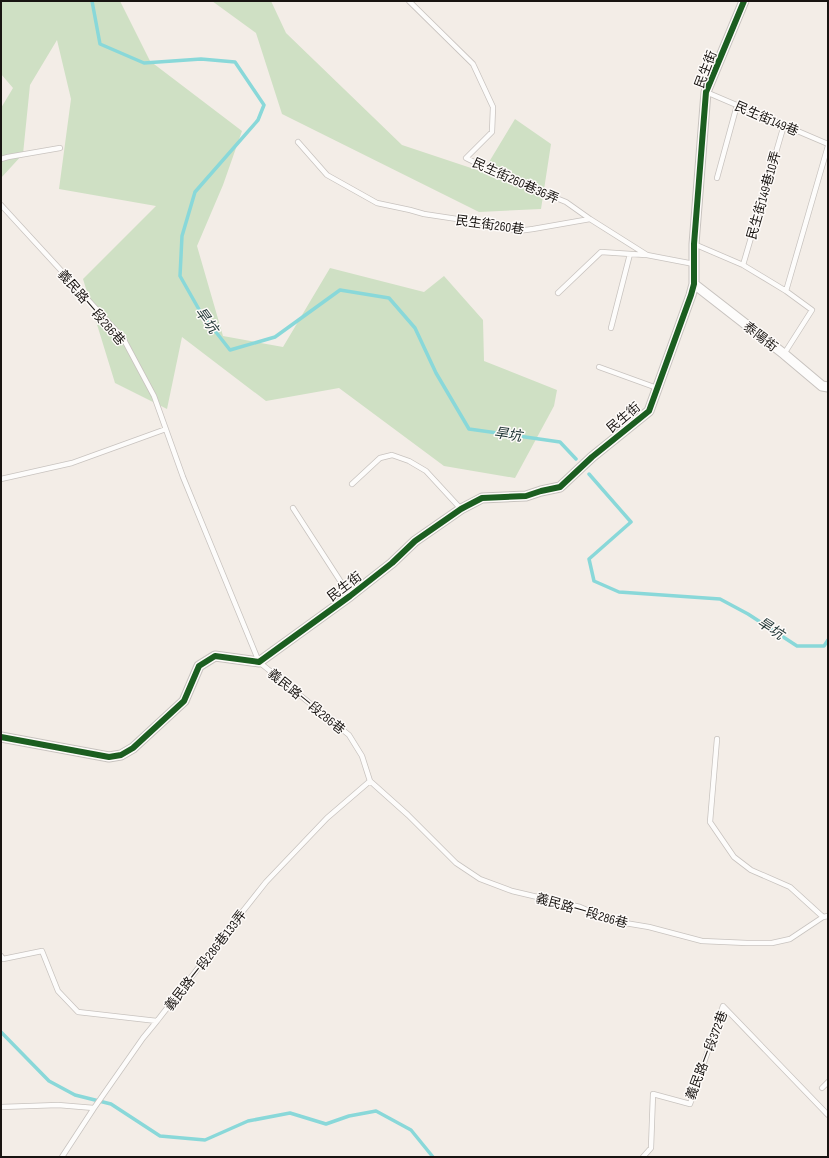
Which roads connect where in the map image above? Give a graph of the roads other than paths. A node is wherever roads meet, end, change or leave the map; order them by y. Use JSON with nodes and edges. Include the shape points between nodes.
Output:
{"nodes":[{"id":1,"x":409,"y":1,"type":"edge"},
{"id":2,"x":744,"y":1,"type":"edge"},
{"id":3,"x":706,"y":92,"type":"junction"},
{"id":4,"x":737,"y":105,"type":"junction"},
{"id":5,"x":784,"y":125,"type":"junction"},
{"id":6,"x":298,"y":142,"type":"dead end"},
{"id":7,"x":828,"y":145,"type":"edge"},
{"id":8,"x":60,"y":148,"type":"dead end"},
{"id":9,"x":1,"y":159,"type":"edge"},
{"id":10,"x":717,"y":178,"type":"dead end"},
{"id":11,"x":1,"y":205,"type":"edge"},
{"id":12,"x":590,"y":219,"type":"junction"},
{"id":13,"x":694,"y":244,"type":"junction"},
{"id":14,"x":630,"y":254,"type":"junction"},
{"id":15,"x":647,"y":255,"type":"junction"},
{"id":16,"x":694,"y":264,"type":"junction"},
{"id":17,"x":743,"y":265,"type":"junction"},
{"id":18,"x":694,"y":284,"type":"junction"},
{"id":19,"x":786,"y":291,"type":"junction"},
{"id":20,"x":558,"y":293,"type":"dead end"},
{"id":21,"x":611,"y":328,"type":"dead end"},
{"id":22,"x":784,"y":354,"type":"junction"},
{"id":23,"x":599,"y":367,"type":"dead end"},
{"id":24,"x":828,"y":387,"type":"edge"},
{"id":25,"x":657,"y":388,"type":"junction"},
{"id":26,"x":166,"y":429,"type":"junction"},
{"id":27,"x":1,"y":479,"type":"edge"},
{"id":28,"x":352,"y":484,"type":"dead end"},
{"id":29,"x":293,"y":508,"type":"dead end"},
{"id":30,"x":461,"y":509,"type":"junction"},
{"id":31,"x":350,"y":596,"type":"junction"},
{"id":32,"x":259,"y":662,"type":"junction"},
{"id":33,"x":1,"y":737,"type":"edge"},
{"id":34,"x":717,"y":739,"type":"dead end"},
{"id":35,"x":370,"y":781,"type":"junction"},
{"id":36,"x":826,"y":917,"type":"edge"},
{"id":37,"x":1,"y":956,"type":"edge"},
{"id":38,"x":158,"y":1021,"type":"junction"},
{"id":39,"x":828,"y":1082,"type":"edge"},
{"id":40,"x":822,"y":1088,"type":"dead end"},
{"id":41,"x":1,"y":1107,"type":"edge"},
{"id":42,"x":95,"y":1107,"type":"junction"},
{"id":43,"x":828,"y":1115,"type":"edge"},
{"id":44,"x":62,"y":1157,"type":"edge"},
{"id":45,"x":643,"y":1157,"type":"edge"}],
"edges":[{"from":1,"to":12,"type":"lane","name":"民生街260巷36弄","via":[[473,64],[493,107],[492,132],[466,158],[566,202]]},
{"from":2,"to":3,"type":"street","name":"民生街"},
{"from":3,"to":4,"type":"lane","name":"民生街149巷"},
{"from":3,"to":13,"type":"street","name":"民生街"},
{"from":4,"to":5,"type":"lane","name":"民生街149巷"},
{"from":4,"to":10,"type":"lane"},
{"from":5,"to":7,"type":"lane","name":"民生街149巷"},
{"from":5,"to":17,"type":"lane","name":"民生街149巷10弄"},
{"from":6,"to":12,"type":"lane","name":"民生街260巷","via":[[327,175],[377,203],[518,230]]},
{"from":7,"to":19,"type":"lane"},
{"from":8,"to":9,"type":"lane"},
{"from":11,"to":26,"type":"lane","name":"義民路一段286巷","via":[[123,338],[154,396]]},
{"from":12,"to":15,"type":"lane"},
{"from":13,"to":16,"type":"street","name":"民生街"},
{"from":13,"to":17,"type":"lane"},
{"from":14,"to":15,"type":"lane"},
{"from":14,"to":20,"type":"lane","via":[[600,252]]},
{"from":14,"to":21,"type":"lane"},
{"from":15,"to":16,"type":"lane"},
{"from":16,"to":18,"type":"street","name":"民生街"},
{"from":17,"to":19,"type":"lane"},
{"from":18,"to":22,"type":"street","name":"泰陽街"},
{"from":18,"to":25,"type":"street","name":"民生街"},
{"from":19,"to":22,"type":"lane","via":[[812,310]]},
{"from":22,"to":24,"type":"street","name":"泰陽街","via":[[822,386]]},
{"from":23,"to":25,"type":"lane"},
{"from":25,"to":30,"type":"street","name":"民生街","via":[[649,411],[592,457],[560,487],[526,496],[482,498]]},
{"from":26,"to":27,"type":"lane","via":[[72,463]]},
{"from":26,"to":32,"type":"lane","name":"義民路一段286巷","via":[[183,477]]},
{"from":28,"to":30,"type":"lane","via":[[380,458],[392,455],[426,471]]},
{"from":29,"to":31,"type":"lane"},
{"from":30,"to":31,"type":"street","name":"民生街","via":[[414,541],[392,563]]},
{"from":31,"to":32,"type":"street","name":"民生街"},
{"from":32,"to":33,"type":"street","via":[[215,656],[199,666],[184,701],[133,748],[121,755],[109,757]]},
{"from":32,"to":35,"type":"lane","name":"義民路一段286巷","via":[[349,735],[362,756]]},
{"from":34,"to":36,"type":"lane","via":[[710,822],[734,858],[750,870],[790,887]]},
{"from":35,"to":36,"type":"lane","name":"義民路一段286巷","via":[[456,863],[480,879],[512,891],[580,907],[613,921],[649,927],[702,941],[772,943],[790,939]]},
{"from":35,"to":38,"type":"lane","name":"義民路一段286巷133弄","via":[[326,818],[266,882]]},
{"from":37,"to":38,"type":"lane","via":[[3,959],[42,951],[58,991],[78,1012]]},
{"from":38,"to":42,"type":"lane","name":"義民路一段286巷133弄","via":[[143,1038]]},
{"from":39,"to":40,"type":"lane"},
{"from":41,"to":42,"type":"lane"},
{"from":42,"to":44,"type":"lane","name":"義民路一段286巷133弄"},
{"from":43,"to":45,"type":"lane","name":"義民路一段372巷","via":[[723,1006],[690,1104],[653,1094],[651,1148]]}]}
